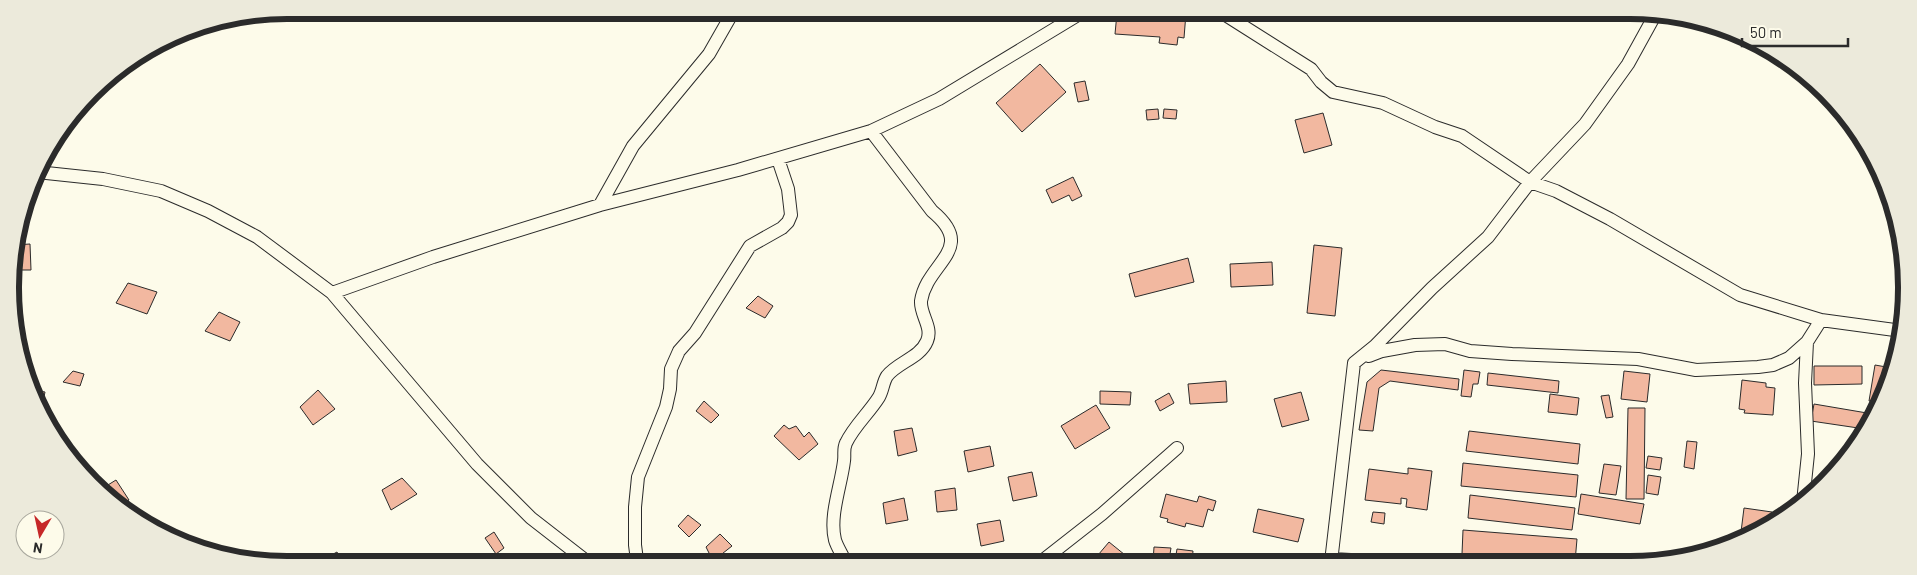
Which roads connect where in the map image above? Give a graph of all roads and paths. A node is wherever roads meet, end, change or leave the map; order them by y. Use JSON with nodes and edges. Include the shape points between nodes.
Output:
{"nodes":[{"id":1,"x":729,"y":19,"type":"edge"},
{"id":2,"x":1071,"y":19,"type":"edge"},
{"id":3,"x":1232,"y":19,"type":"edge"},
{"id":4,"x":1652,"y":20,"type":"edge"},
{"id":5,"x":871,"y":131,"type":"junction"},
{"id":6,"x":778,"y":159,"type":"junction"},
{"id":7,"x":44,"y":173,"type":"edge"},
{"id":8,"x":1530,"y":182,"type":"junction"},
{"id":9,"x":600,"y":205,"type":"junction"},
{"id":10,"x":332,"y":293,"type":"junction"},
{"id":11,"x":1821,"y":320,"type":"junction"},
{"id":12,"x":1895,"y":330,"type":"edge"},
{"id":13,"x":1807,"y":342,"type":"junction"},
{"id":14,"x":1354,"y":363,"type":"junction"},
{"id":15,"x":1177,"y":448,"type":"dead end"},
{"id":16,"x":1804,"y":492,"type":"edge"},
{"id":17,"x":580,"y":556,"type":"edge"},
{"id":18,"x":636,"y":556,"type":"edge"},
{"id":19,"x":842,"y":556,"type":"edge"},
{"id":20,"x":1048,"y":556,"type":"edge"},
{"id":21,"x":1332,"y":556,"type":"edge"}],
"edges":[{"from":1,"to":9,"type":"street","via":[[709,54],[633,146]]},
{"from":2,"to":5,"type":"street","via":[[938,99]]},
{"from":3,"to":8,"type":"street","via":[[1311,68],[1333,92],[1384,103],[1462,136]]},
{"from":4,"to":8,"type":"street","via":[[1628,64],[1585,124]]},
{"from":5,"to":6,"type":"street"},
{"from":5,"to":19,"type":"street","via":[[932,211],[945,222],[952,238],[948,252],[926,285],[922,300],[921,308],[929,333],[927,342],[909,361],[886,377],[880,395],[844,446],[845,459],[834,522]]},
{"from":6,"to":9,"type":"street"},
{"from":6,"to":18,"type":"street","via":[[788,189],[788,222],[750,246],[671,369],[666,407],[638,477]]},
{"from":7,"to":10,"type":"street","via":[[103,179],[162,192],[208,211],[257,237]]},
{"from":8,"to":11,"type":"street","via":[[1556,191],[1610,219],[1740,295]]},
{"from":8,"to":14,"type":"street","via":[[1488,237]]},
{"from":9,"to":10,"type":"street"},
{"from":10,"to":17,"type":"street","via":[[477,464],[531,518]]},
{"from":11,"to":12,"type":"street"},
{"from":11,"to":13,"type":"street"},
{"from":13,"to":14,"type":"street","via":[[1789,358],[1773,365],[1696,370],[1638,359],[1470,351],[1445,344],[1382,350]]},
{"from":13,"to":16,"type":"street","via":[[1808,454]]},
{"from":14,"to":21,"type":"street"},
{"from":15,"to":20,"type":"street"}]}
